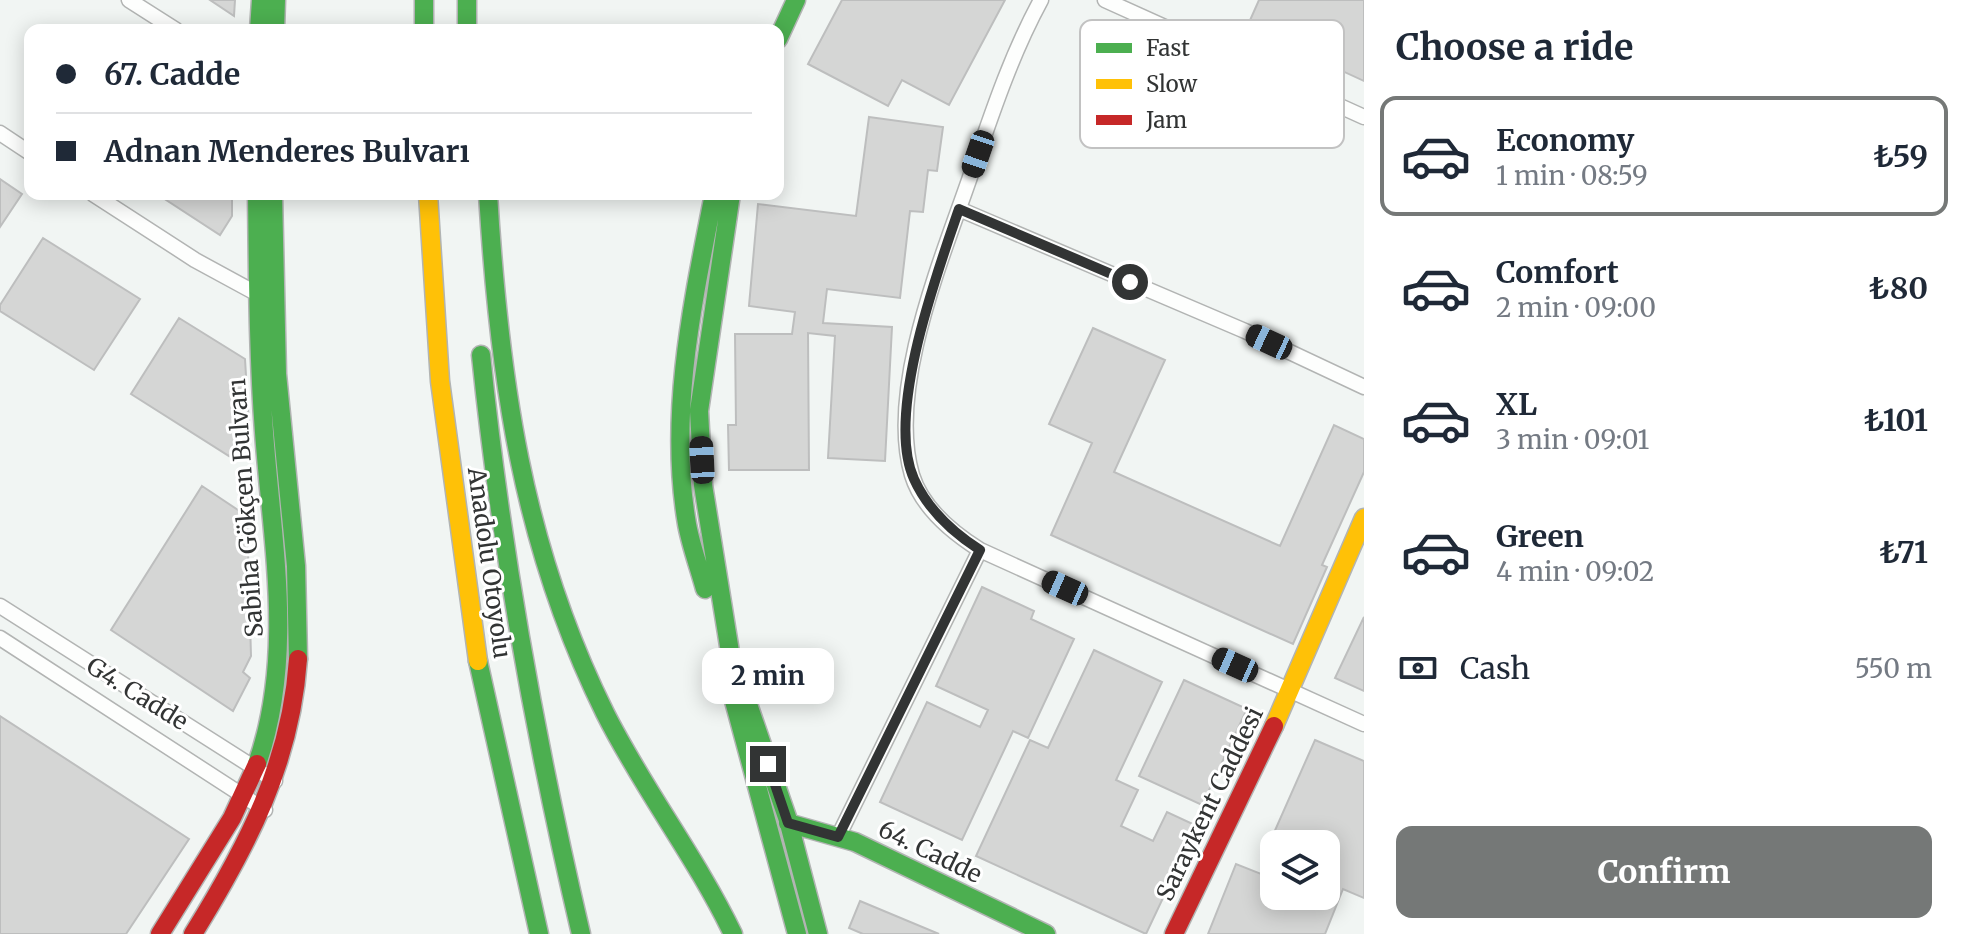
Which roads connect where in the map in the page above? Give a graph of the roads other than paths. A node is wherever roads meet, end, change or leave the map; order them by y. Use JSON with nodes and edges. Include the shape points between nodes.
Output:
{"nodes":[{"id":1,"x":129,"y":0,"type":"edge"},
{"id":2,"x":261,"y":0,"type":"edge"},
{"id":3,"x":276,"y":0,"type":"edge"},
{"id":4,"x":424,"y":0,"type":"edge"},
{"id":5,"x":467,"y":0,"type":"edge"},
{"id":6,"x":483,"y":0,"type":"edge"},
{"id":7,"x":781,"y":0,"type":"edge"},
{"id":8,"x":796,"y":0,"type":"edge"},
{"id":9,"x":1041,"y":0,"type":"edge"},
{"id":10,"x":1105,"y":0,"type":"edge"},
{"id":11,"x":1149,"y":20,"type":"edge"},
{"id":12,"x":167,"y":24,"type":"edge"},
{"id":13,"x":259,"y":24,"type":"edge"},
{"id":14,"x":275,"y":24,"type":"edge"},
{"id":15,"x":424,"y":24,"type":"edge"},
{"id":16,"x":467,"y":24,"type":"edge"},
{"id":17,"x":483,"y":24,"type":"edge"},
{"id":18,"x":771,"y":24,"type":"edge"},
{"id":19,"x":784,"y":26,"type":"edge"},
{"id":20,"x":1344,"y":108,"type":"edge"},
{"id":21,"x":1364,"y":117,"type":"edge"},
{"id":22,"x":0,"y":133,"type":"edge"},
{"id":23,"x":24,"y":149,"type":"edge"},
{"id":24,"x":103,"y":200,"type":"edge"},
{"id":25,"x":258,"y":200,"type":"edge"},
{"id":26,"x":273,"y":200,"type":"edge"},
{"id":27,"x":428,"y":200,"type":"edge"},
{"id":28,"x":471,"y":200,"type":"edge"},
{"id":29,"x":488,"y":200,"type":"edge"},
{"id":30,"x":713,"y":200,"type":"edge"},
{"id":31,"x":730,"y":200,"type":"edge"},
{"id":32,"x":959,"y":209,"type":"junction"},
{"id":33,"x":473,"y":255,"type":"dead end"},
{"id":34,"x":267,"y":297,"type":"junction"},
{"id":35,"x":479,"y":332,"type":"dead end"},
{"id":36,"x":1364,"y":387,"type":"edge"},
{"id":37,"x":1364,"y":518,"type":"edge"},
{"id":38,"x":980,"y":550,"type":"junction"},
{"id":39,"x":0,"y":606,"type":"edge"},
{"id":40,"x":0,"y":638,"type":"edge"},
{"id":41,"x":1291,"y":691,"type":"junction"},
{"id":42,"x":1364,"y":724,"type":"edge"},
{"id":43,"x":254,"y":769,"type":"junction"},
{"id":44,"x":275,"y":781,"type":"junction"},
{"id":45,"x":243,"y":797,"type":"junction"},
{"id":46,"x":265,"y":810,"type":"junction"},
{"id":47,"x":788,"y":823,"type":"junction"},
{"id":48,"x":838,"y":837,"type":"junction"},
{"id":49,"x":160,"y":934,"type":"edge"},
{"id":50,"x":193,"y":934,"type":"edge"},
{"id":51,"x":539,"y":934,"type":"edge"},
{"id":52,"x":581,"y":934,"type":"edge"},
{"id":53,"x":733,"y":934,"type":"edge"},
{"id":54,"x":797,"y":934,"type":"edge"},
{"id":55,"x":818,"y":934,"type":"edge"},
{"id":56,"x":1046,"y":934,"type":"edge"},
{"id":57,"x":1174,"y":934,"type":"edge"}],
"edges":[{"from":1,"to":12,"type":"street"},
{"from":2,"to":13,"type":"main road"},
{"from":3,"to":14,"type":"main road"},
{"from":4,"to":15,"type":"main road"},
{"from":5,"to":16,"type":"main road"},
{"from":6,"to":17,"type":"main road"},
{"from":7,"to":18,"type":"main road"},
{"from":8,"to":19,"type":"main road"},
{"from":9,"to":32,"type":"street","via":[[997,98]]},
{"from":10,"to":11,"type":"street"},
{"from":20,"to":21,"type":"street"},
{"from":22,"to":23,"type":"street"},
{"from":24,"to":34,"type":"street"},
{"from":25,"to":34,"type":"main road","name":"Sabiha Gökçen Bulvarı"},
{"from":26,"to":34,"type":"main road","name":"Sabiha Gökçen Bulvarı"},
{"from":27,"to":51,"type":"main road","name":"Anadolu Otoyolu","via":[[434,309],[466,582],[514,836]]},
{"from":28,"to":33,"type":"main road"},
{"from":29,"to":53,"type":"main road","via":[[500,369],[517,471],[535,538],[606,715]]},
{"from":30,"to":54,"type":"main road","via":[[690,319],[682,414],[686,520]]},
{"from":31,"to":47,"type":"main road","via":[[699,411],[703,485],[730,652]]},
{"from":32,"to":36,"type":"street"},
{"from":32,"to":38,"type":"street","via":[[918,333],[907,432],[912,476],[931,509]]},
{"from":34,"to":43,"type":"main road","name":"Sabiha Gökçen Bulvarı","via":[[280,643],[271,711]]},
{"from":34,"to":44,"type":"main road","name":"Sabiha Gökçen Bulvarı","via":[[300,651],[289,731]]},
{"from":35,"to":52,"type":"main road","name":"Anadolu Otoyolu","via":[[513,606],[539,752]]},
{"from":37,"to":41,"type":"main road","name":"Saraykent Caddesi"},
{"from":38,"to":41,"type":"street"},
{"from":38,"to":48,"type":"street"},
{"from":39,"to":43,"type":"street","name":"G4. Cadde"},
{"from":40,"to":45,"type":"street","name":"G4. Cadde"},
{"from":41,"to":42,"type":"street"},
{"from":41,"to":57,"type":"main road","name":"Saraykent Caddesi"},
{"from":43,"to":44,"type":"street","name":"G4. Cadde"},
{"from":43,"to":45,"type":"main road","name":"Sabiha Gökçen Bulvarı"},
{"from":44,"to":46,"type":"main road","name":"Sabiha Gökçen Bulvarı"},
{"from":45,"to":46,"type":"street","name":"G4. Cadde"},
{"from":45,"to":49,"type":"main road","name":"Sabiha Gökçen Bulvarı"},
{"from":46,"to":50,"type":"main road","name":"Sabiha Gökçen Bulvarı"},
{"from":47,"to":48,"type":"main road","name":"64. Cadde"},
{"from":47,"to":55,"type":"main road"},
{"from":48,"to":56,"type":"main road","name":"64. Cadde"}]}
